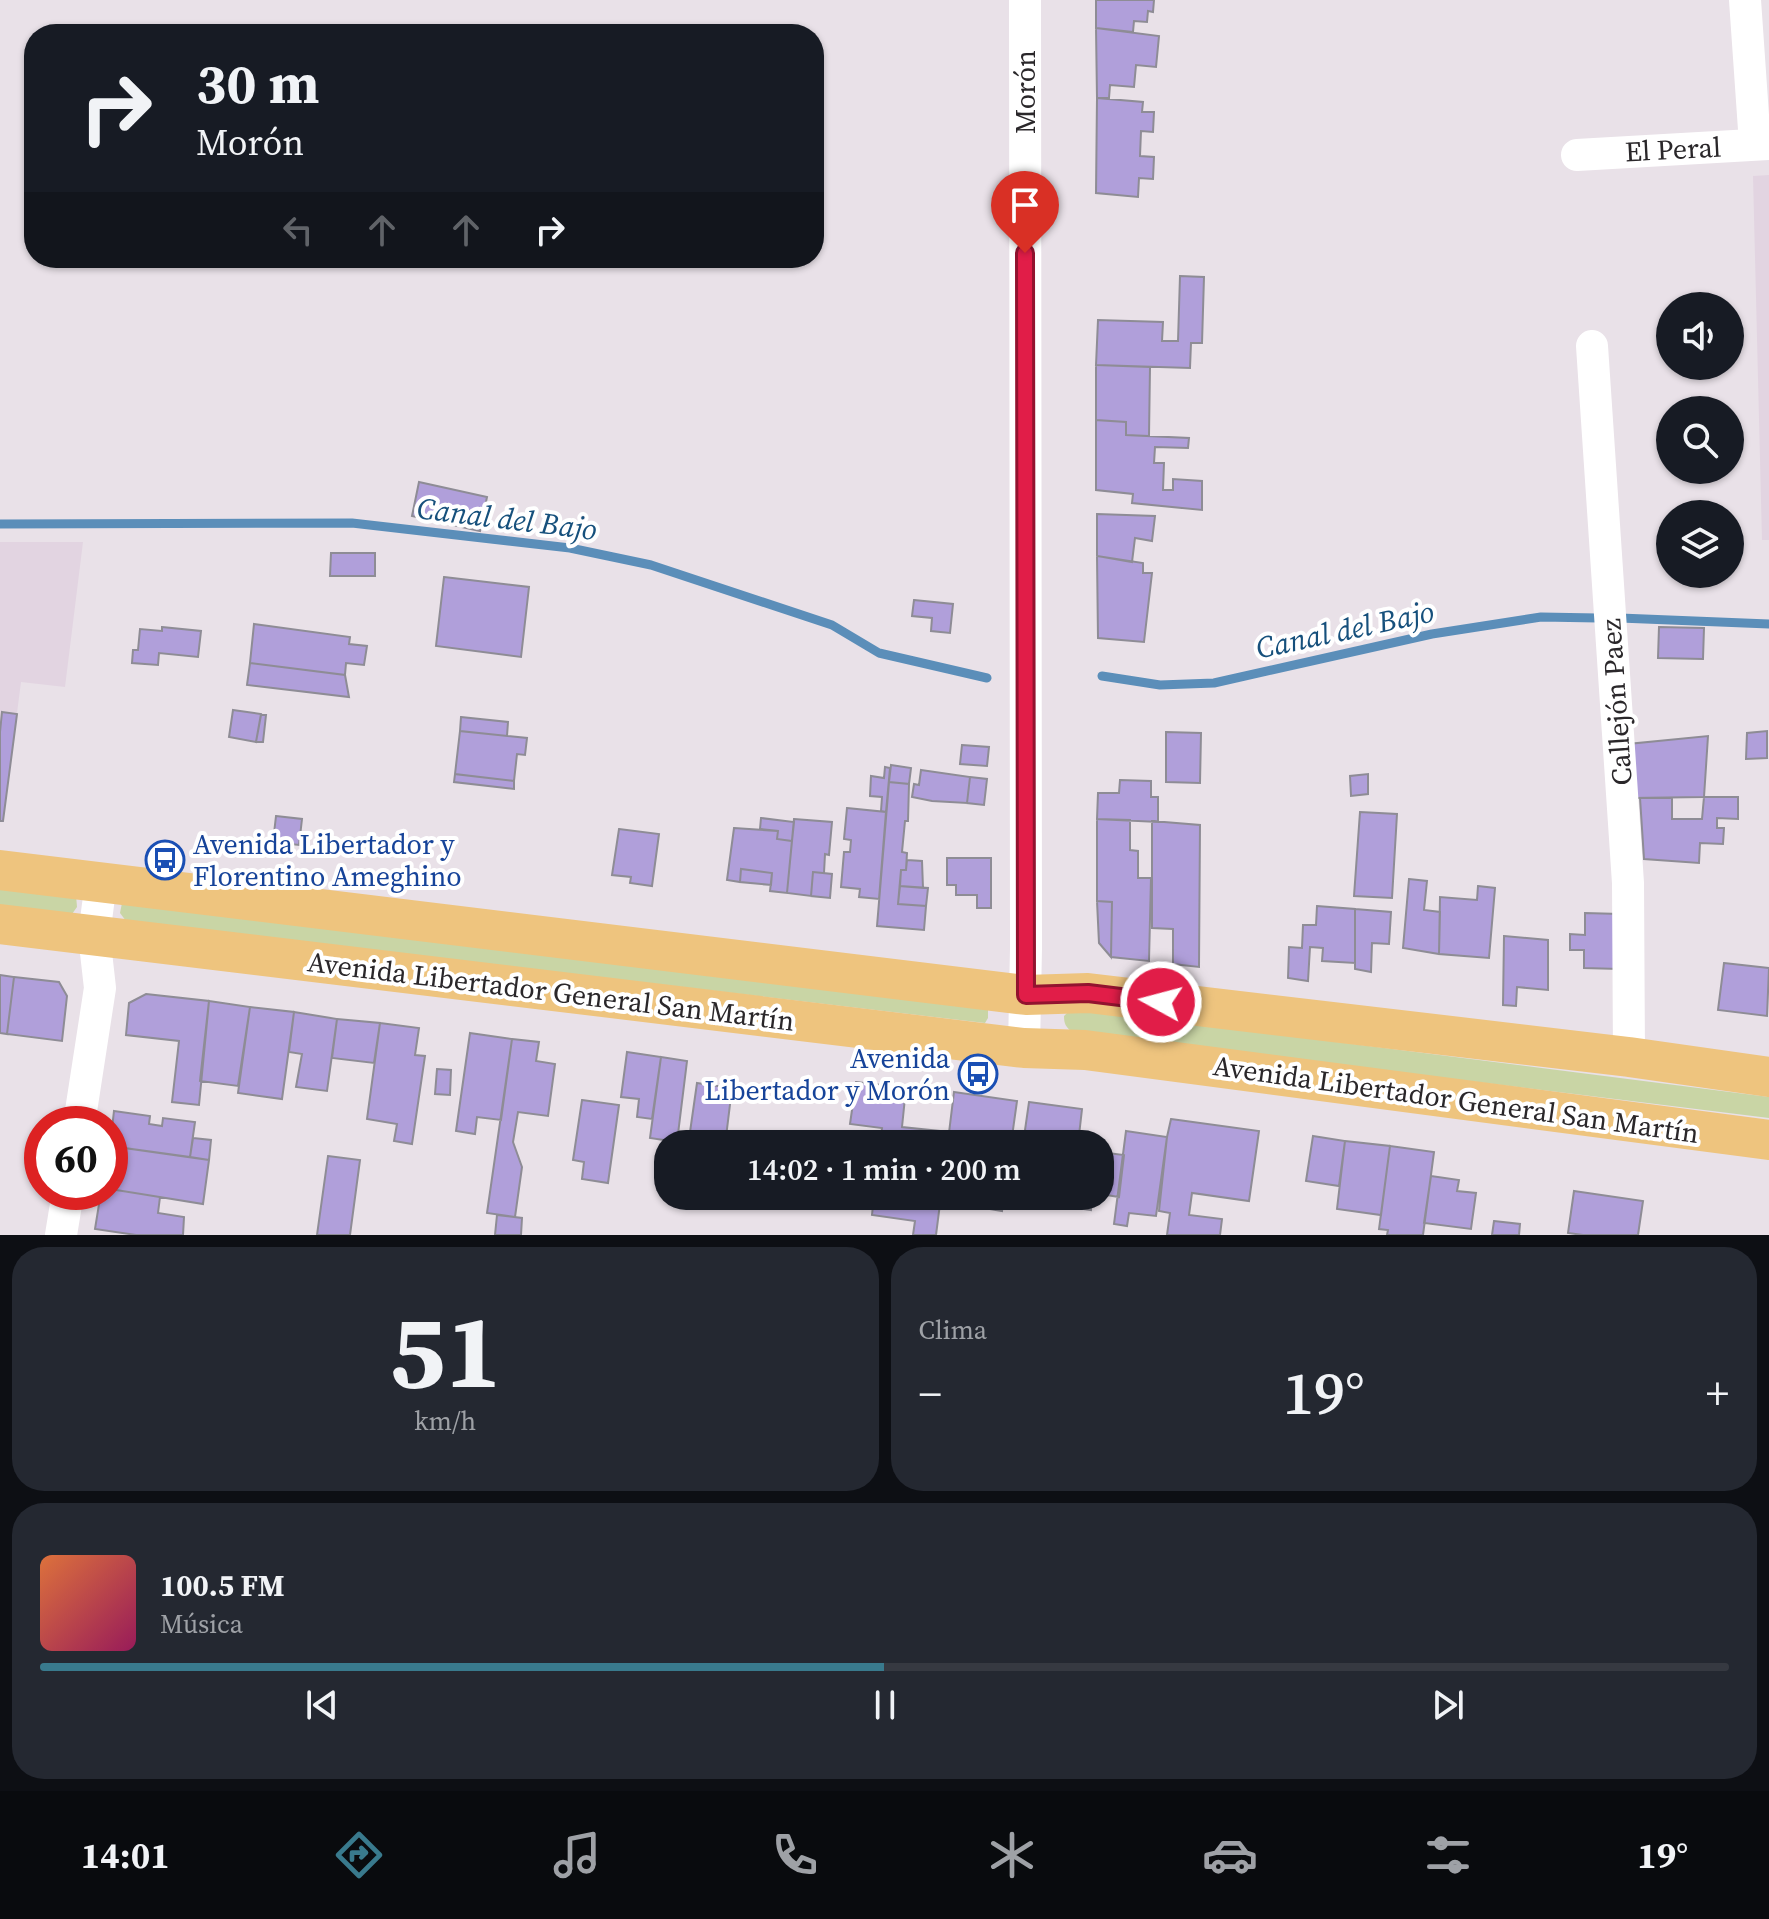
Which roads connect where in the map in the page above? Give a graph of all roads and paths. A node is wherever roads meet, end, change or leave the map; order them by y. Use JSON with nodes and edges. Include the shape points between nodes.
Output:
{"nodes":[{"id":1,"x":1025,"y":0,"type":"edge"},
{"id":2,"x":1745,"y":0,"type":"edge"},
{"id":3,"x":1762,"y":144,"type":"edge"},
{"id":4,"x":1577,"y":155,"type":"dead end"},
{"id":5,"x":1592,"y":346,"type":"dead end"},
{"id":6,"x":0,"y":870,"type":"edge"},
{"id":7,"x":101,"y":882,"type":"junction"},
{"id":8,"x":0,"y":924,"type":"edge"},
{"id":9,"x":94,"y":935,"type":"junction"},
{"id":10,"x":1026,"y":995,"type":"junction"},
{"id":11,"x":1024,"y":1048,"type":"junction"},
{"id":12,"x":1629,"y":1057,"type":"junction"},
{"id":13,"x":1769,"y":1077,"type":"edge"},
{"id":14,"x":82,"y":1106,"type":"edge"},
{"id":15,"x":1769,"y":1140,"type":"edge"},
{"id":16,"x":65,"y":1210,"type":"edge"},
{"id":17,"x":61,"y":1235,"type":"edge"}],
"edges":[{"from":1,"to":10,"type":"street","name":"Morón"},
{"from":2,"to":3,"type":"street"},
{"from":3,"to":4,"type":"street","name":"El Peral"},
{"from":5,"to":12,"type":"street","name":"Callejón Paez","via":[[1628,883]]},
{"from":6,"to":7,"type":"main road","name":"Avenida Libertador General San Martín"},
{"from":7,"to":9,"type":"street"},
{"from":7,"to":10,"type":"main road","name":"Avenida Libertador General San Martín"},
{"from":8,"to":9,"type":"main road","name":"Avenida Libertador General San Martín"},
{"from":9,"to":11,"type":"main road","name":"Avenida Libertador General San Martín"},
{"from":9,"to":14,"type":"street","via":[[100,988]]},
{"from":10,"to":11,"type":"street","name":"Morón"},
{"from":10,"to":12,"type":"main road","name":"Avenida Libertador General San Martín","via":[[1088,993]]},
{"from":11,"to":15,"type":"main road","name":"Avenida Libertador General San Martín","via":[[1085,1050]]},
{"from":12,"to":13,"type":"main road","name":"Avenida Libertador General San Martín"},
{"from":16,"to":17,"type":"street"}]}
